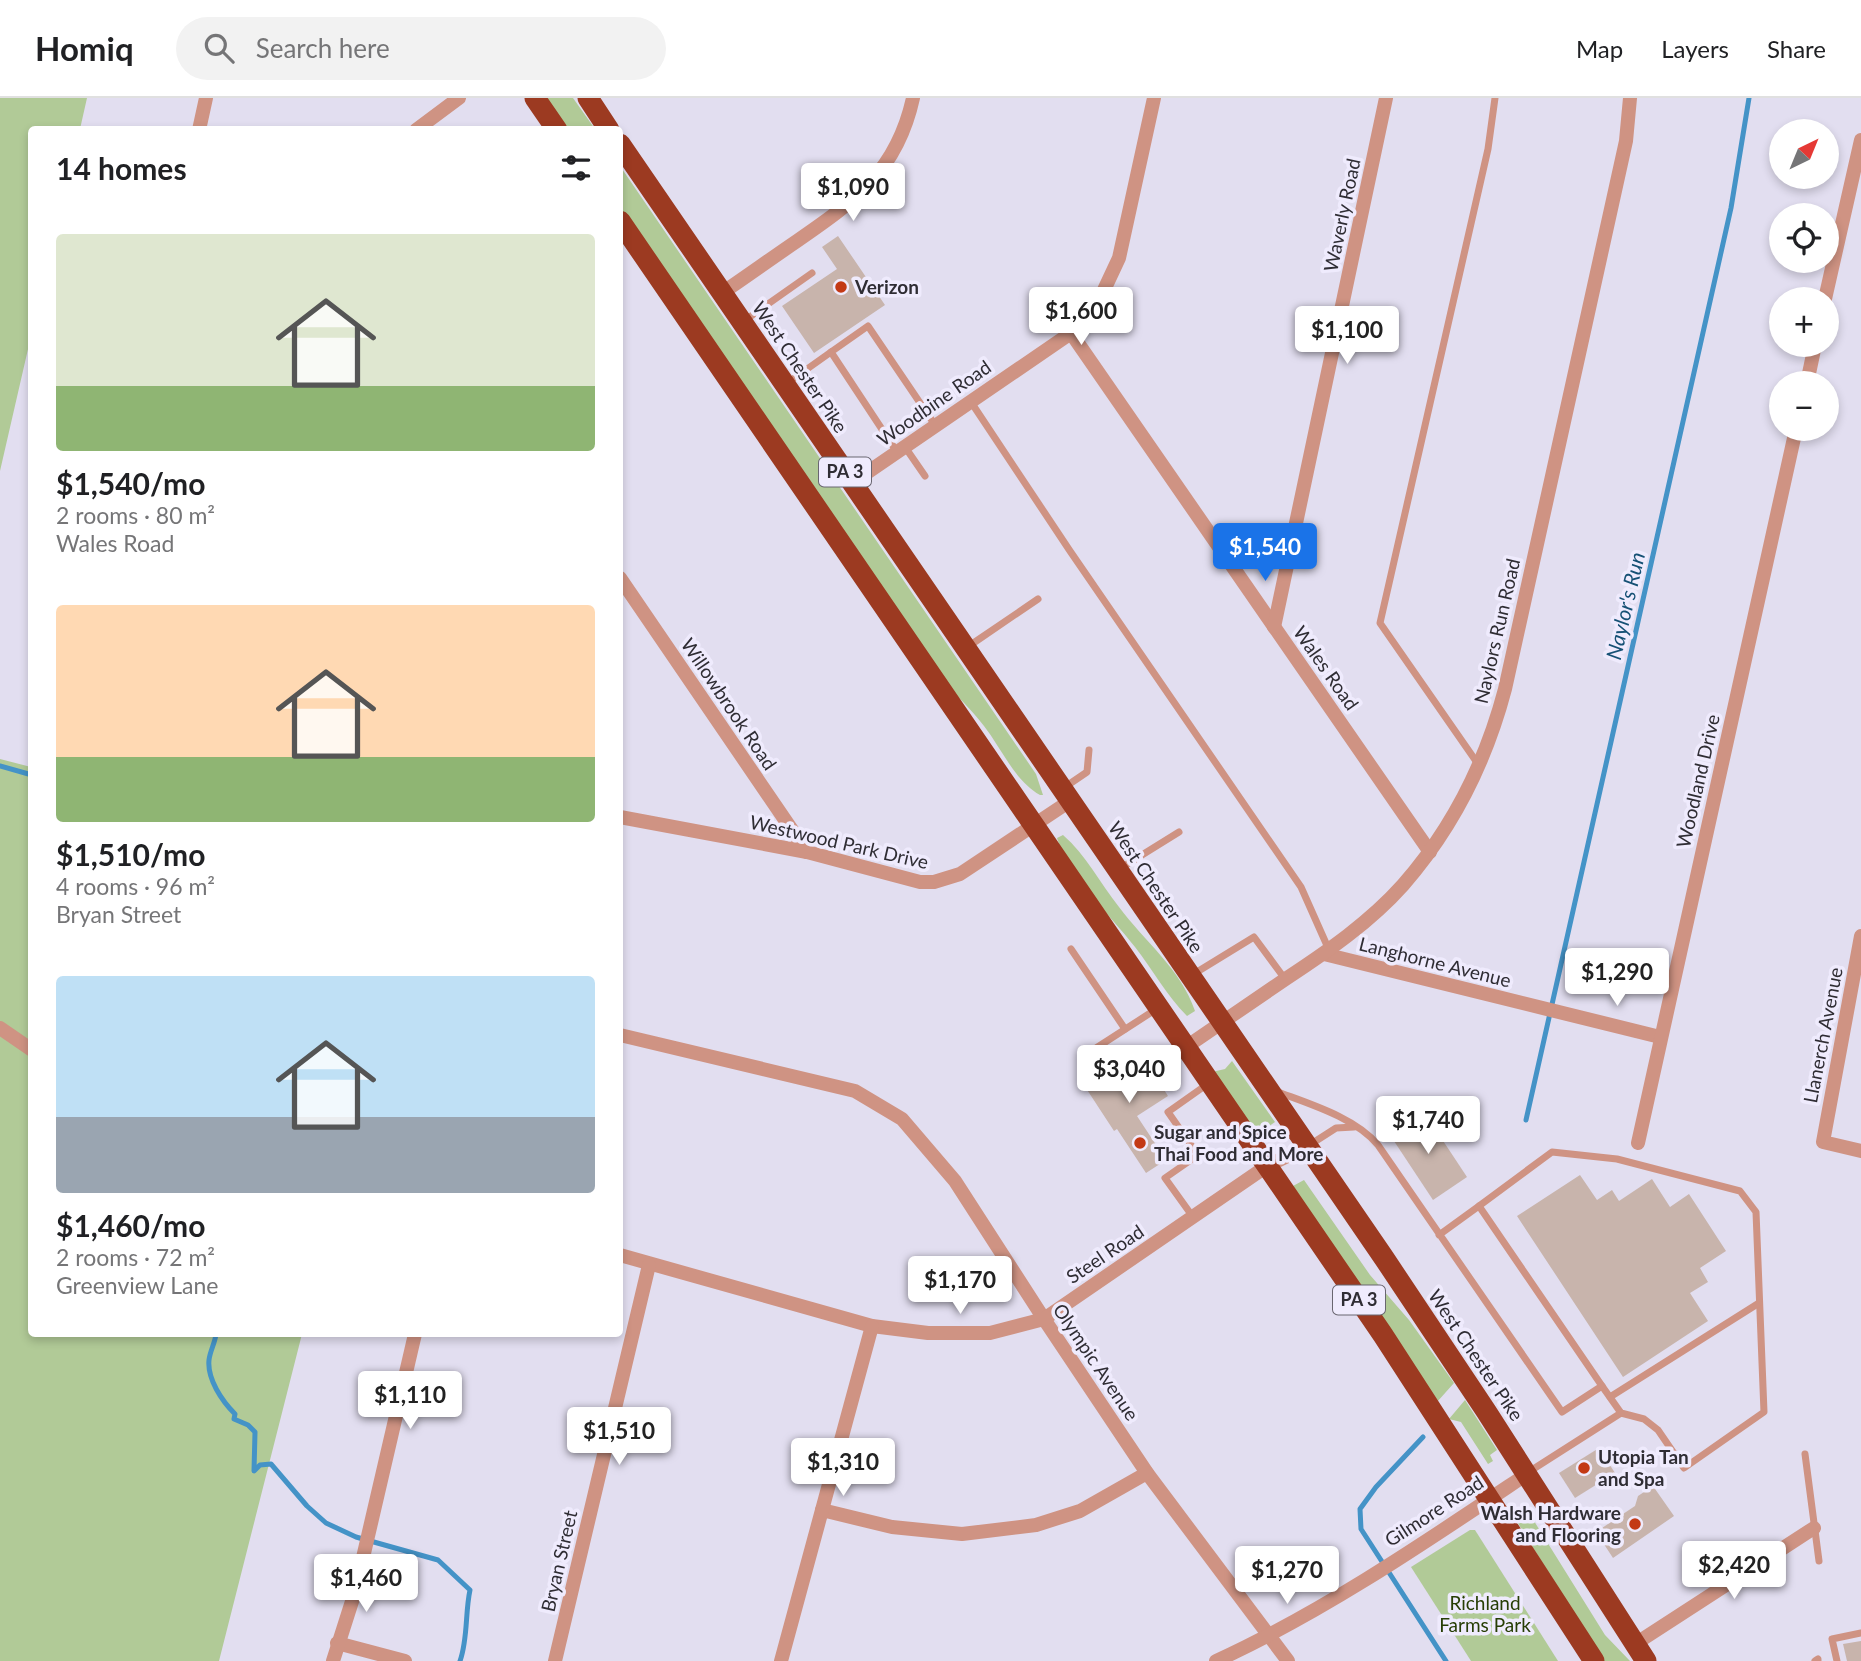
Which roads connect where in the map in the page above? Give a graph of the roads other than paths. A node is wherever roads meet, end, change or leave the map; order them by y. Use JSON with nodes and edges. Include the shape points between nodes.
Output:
{"nodes":[{"id":1,"x":206,"y":98,"type":"edge"},
{"id":2,"x":459,"y":98,"type":"edge"},
{"id":3,"x":535,"y":98,"type":"edge"},
{"id":4,"x":588,"y":98,"type":"edge"},
{"id":5,"x":914,"y":98,"type":"edge"},
{"id":6,"x":1154,"y":98,"type":"edge"},
{"id":7,"x":1386,"y":98,"type":"edge"},
{"id":8,"x":1495,"y":98,"type":"edge"},
{"id":9,"x":1630,"y":98,"type":"edge"},
{"id":10,"x":200,"y":126,"type":"edge"},
{"id":11,"x":421,"y":126,"type":"edge"},
{"id":12,"x":554,"y":126,"type":"edge"},
{"id":13,"x":606,"y":126,"type":"edge"},
{"id":14,"x":1861,"y":140,"type":"edge"},
{"id":15,"x":623,"y":148,"type":"edge"},
{"id":16,"x":623,"y":225,"type":"edge"},
{"id":17,"x":812,"y":273,"type":"dead end"},
{"id":18,"x":1828,"y":287,"type":"edge"},
{"id":19,"x":722,"y":293,"type":"junction"},
{"id":20,"x":742,"y":323,"type":"junction"},
{"id":21,"x":1071,"y":333,"type":"junction"},
{"id":22,"x":831,"y":352,"type":"junction"},
{"id":23,"x":784,"y":385,"type":"junction"},
{"id":24,"x":971,"y":401,"type":"junction"},
{"id":25,"x":936,"y":425,"type":"junction"},
{"id":26,"x":1793,"y":441,"type":"edge"},
{"id":27,"x":901,"y":449,"type":"junction"},
{"id":28,"x":925,"y":476,"type":"dead end"},
{"id":29,"x":852,"y":483,"type":"junction"},
{"id":30,"x":623,"y":582,"type":"edge"},
{"id":31,"x":1038,"y":599,"type":"dead end"},
{"id":32,"x":1274,"y":627,"type":"junction"},
{"id":33,"x":965,"y":649,"type":"junction"},
{"id":34,"x":1089,"y":750,"type":"dead end"},
{"id":35,"x":1479,"y":765,"type":"junction"},
{"id":36,"x":1066,"y":795,"type":"junction"},
{"id":37,"x":623,"y":818,"type":"edge"},
{"id":38,"x":1034,"y":825,"type":"junction"},
{"id":39,"x":1178,"y":832,"type":"dead end"},
{"id":40,"x":807,"y":852,"type":"junction"},
{"id":41,"x":1430,"y":852,"type":"junction"},
{"id":42,"x":1118,"y":870,"type":"junction"},
{"id":43,"x":1861,"y":936,"type":"edge"},
{"id":44,"x":1070,"y":949,"type":"dead end"},
{"id":45,"x":1326,"y":952,"type":"junction"},
{"id":46,"x":1190,"y":976,"type":"junction"},
{"id":47,"x":1285,"y":979,"type":"junction"},
{"id":48,"x":1158,"y":1007,"type":"junction"},
{"id":49,"x":1222,"y":1023,"type":"junction"},
{"id":50,"x":0,"y":1028,"type":"edge"},
{"id":51,"x":1125,"y":1030,"type":"junction"},
{"id":52,"x":623,"y":1035,"type":"edge"},
{"id":53,"x":1660,"y":1037,"type":"junction"},
{"id":54,"x":1186,"y":1047,"type":"junction"},
{"id":55,"x":28,"y":1048,"type":"edge"},
{"id":56,"x":1093,"y":1050,"type":"dead end"},
{"id":57,"x":1210,"y":1082,"type":"junction"},
{"id":58,"x":1267,"y":1088,"type":"junction"},
{"id":59,"x":1354,"y":1127,"type":"junction"},
{"id":60,"x":1638,"y":1143,"type":"dead end"},
{"id":61,"x":1308,"y":1146,"type":"junction"},
{"id":62,"x":1861,"y":1151,"type":"edge"},
{"id":63,"x":1267,"y":1166,"type":"junction"},
{"id":64,"x":1479,"y":1206,"type":"junction"},
{"id":65,"x":1193,"y":1217,"type":"junction"},
{"id":66,"x":1438,"y":1235,"type":"junction"},
{"id":67,"x":623,"y":1256,"type":"edge"},
{"id":68,"x":649,"y":1265,"type":"junction"},
{"id":69,"x":1759,"y":1303,"type":"junction"},
{"id":70,"x":1044,"y":1319,"type":"junction"},
{"id":71,"x":872,"y":1326,"type":"junction"},
{"id":72,"x":414,"y":1337,"type":"edge"},
{"id":73,"x":1602,"y":1386,"type":"junction"},
{"id":74,"x":1610,"y":1397,"type":"junction"},
{"id":75,"x":1621,"y":1413,"type":"junction"},
{"id":76,"x":1805,"y":1454,"type":"dead end"},
{"id":77,"x":1147,"y":1473,"type":"junction"},
{"id":78,"x":1527,"y":1474,"type":"junction"},
{"id":79,"x":1490,"y":1498,"type":"junction"},
{"id":80,"x":822,"y":1510,"type":"junction"},
{"id":81,"x":1814,"y":1528,"type":"junction"},
{"id":82,"x":1819,"y":1561,"type":"dead end"},
{"id":83,"x":1861,"y":1633,"type":"edge"},
{"id":84,"x":1271,"y":1636,"type":"junction"},
{"id":85,"x":337,"y":1643,"type":"junction"},
{"id":86,"x":1641,"y":1652,"type":"edge"},
{"id":87,"x":332,"y":1661,"type":"edge"},
{"id":88,"x":405,"y":1661,"type":"edge"},
{"id":89,"x":555,"y":1661,"type":"edge"},
{"id":90,"x":781,"y":1661,"type":"edge"},
{"id":91,"x":1216,"y":1661,"type":"edge"},
{"id":92,"x":1288,"y":1661,"type":"edge"},
{"id":93,"x":1594,"y":1661,"type":"edge"},
{"id":94,"x":1837,"y":1661,"type":"edge"}],
"edges":[{"from":1,"to":10,"type":"street"},
{"from":2,"to":11,"type":"street"},
{"from":3,"to":12,"type":"highway"},
{"from":4,"to":13,"type":"highway"},
{"from":5,"to":19,"type":"street","via":[[899,141],[865,190]]},
{"from":6,"to":21,"type":"street","name":"Woodbine Road","via":[[1119,258],[1097,305]]},
{"from":7,"to":32,"type":"street","name":"Waverly Road"},
{"from":8,"to":35,"type":"lane","via":[[1488,149],[1380,623]]},
{"from":9,"to":35,"type":"street","name":"Naylors Run Road","via":[[1626,141],[1505,689]]},
{"from":14,"to":18,"type":"street"},
{"from":15,"to":19,"type":"highway","name":"West Chester Pike","number":"PA 3"},
{"from":16,"to":38,"type":"highway","number":"PA 3"},
{"from":17,"to":20,"type":"lane"},
{"from":19,"to":20,"type":"highway","name":"West Chester Pike","number":"PA 3"},
{"from":20,"to":23,"type":"highway","name":"West Chester Pike","number":"PA 3"},
{"from":21,"to":24,"type":"street","name":"Woodbine Road"},
{"from":21,"to":32,"type":"street","name":"Wales Road"},
{"from":22,"to":23,"type":"lane"},
{"from":22,"to":25,"type":"lane","via":[[868,326]]},
{"from":22,"to":27,"type":"lane"},
{"from":23,"to":29,"type":"highway","name":"West Chester Pike","number":"PA 3"},
{"from":24,"to":25,"type":"street","name":"Woodbine Road"},
{"from":24,"to":45,"type":"lane","via":[[1301,887]]},
{"from":25,"to":27,"type":"street","name":"Woodbine Road"},
{"from":26,"to":53,"type":"street","name":"Woodland Drive"},
{"from":27,"to":28,"type":"lane"},
{"from":27,"to":29,"type":"street","name":"Woodbine Road"},
{"from":29,"to":33,"type":"highway","name":"West Chester Pike","number":"PA 3"},
{"from":30,"to":40,"type":"street","name":"Willowbrook Road"},
{"from":31,"to":33,"type":"lane"},
{"from":32,"to":41,"type":"street","name":"Wales Road"},
{"from":33,"to":36,"type":"highway","name":"West Chester Pike","number":"PA 3"},
{"from":34,"to":36,"type":"lane","via":[[1087,772]]},
{"from":35,"to":41,"type":"street","name":"Naylors Run Road"},
{"from":36,"to":38,"type":"street","name":"Westwood Park Drive"},
{"from":36,"to":42,"type":"highway","name":"West Chester Pike","number":"PA 3"},
{"from":37,"to":40,"type":"street","name":"Westwood Park Drive"},
{"from":38,"to":40,"type":"street","name":"Westwood Park Drive","via":[[960,874],[934,883]]},
{"from":38,"to":48,"type":"highway","number":"PA 3"},
{"from":39,"to":42,"type":"lane"},
{"from":41,"to":45,"type":"street","name":"Naylors Run Road","via":[[1401,887]]},
{"from":42,"to":46,"type":"highway","name":"West Chester Pike","number":"PA 3"},
{"from":43,"to":62,"type":"street","name":"Llanerch Avenue","via":[[1823,1142]]},
{"from":44,"to":51,"type":"lane"},
{"from":45,"to":47,"type":"street","name":"Naylors Run Road"},
{"from":45,"to":53,"type":"street","name":"Langhorne Avenue"},
{"from":46,"to":47,"type":"lane","via":[[1254,937]]},
{"from":46,"to":49,"type":"highway","name":"West Chester Pike","number":"PA 3"},
{"from":47,"to":49,"type":"street","name":"Naylors Run Road"},
{"from":48,"to":51,"type":"lane"},
{"from":48,"to":54,"type":"highway","number":"PA 3"},
{"from":49,"to":54,"type":"street","name":"Naylors Run Road"},
{"from":49,"to":58,"type":"highway","name":"West Chester Pike","number":"PA 3"},
{"from":50,"to":55,"type":"street"},
{"from":51,"to":56,"type":"lane"},
{"from":52,"to":70,"type":"street","name":"Olympic Avenue","via":[[855,1091],[902,1119],[955,1181]]},
{"from":53,"to":60,"type":"street","name":"Woodland Drive"},
{"from":54,"to":57,"type":"highway","number":"PA 3"},
{"from":57,"to":63,"type":"highway","number":"PA 3"},
{"from":57,"to":65,"type":"lane","via":[[1168,1112],[1198,1155],[1166,1178]]},
{"from":58,"to":59,"type":"lane","via":[[1332,1112]]},
{"from":58,"to":61,"type":"highway","name":"West Chester Pike","number":"PA 3"},
{"from":59,"to":61,"type":"lane","via":[[1336,1128]]},
{"from":59,"to":66,"type":"lane","via":[[1378,1146]]},
{"from":61,"to":63,"type":"street","name":"Steel Road"},
{"from":61,"to":78,"type":"highway","name":"West Chester Pike","number":"PA 3"},
{"from":63,"to":65,"type":"street","name":"Steel Road"},
{"from":63,"to":79,"type":"highway","number":"PA 3"},
{"from":64,"to":66,"type":"lane"},
{"from":64,"to":69,"type":"lane","via":[[1552,1152],[1617,1159],[1740,1191],[1756,1212]]},
{"from":64,"to":73,"type":"lane"},
{"from":65,"to":70,"type":"street","name":"Steel Road"},
{"from":66,"to":73,"type":"lane","via":[[1562,1412]]},
{"from":67,"to":68,"type":"street","name":"Steel Road"},
{"from":68,"to":71,"type":"street","name":"Steel Road"},
{"from":68,"to":89,"type":"street","name":"Bryan Street"},
{"from":69,"to":74,"type":"lane"},
{"from":69,"to":75,"type":"lane","via":[[1765,1412],[1684,1468],[1658,1430],[1644,1419]]},
{"from":70,"to":71,"type":"street","name":"Steel Road","via":[[990,1333],[929,1333]]},
{"from":70,"to":77,"type":"street","name":"Olympic Avenue"},
{"from":71,"to":80,"type":"street"},
{"from":72,"to":85,"type":"street","via":[[355,1592]]},
{"from":73,"to":74,"type":"lane"},
{"from":74,"to":75,"type":"lane"},
{"from":75,"to":78,"type":"lane"},
{"from":76,"to":81,"type":"lane"},
{"from":77,"to":80,"type":"street","via":[[1080,1511],[1036,1525],[962,1534],[892,1527]]},
{"from":77,"to":84,"type":"street","name":"Olympic Avenue"},
{"from":78,"to":79,"type":"street","name":"Gilmore Road"},
{"from":78,"to":86,"type":"highway","name":"West Chester Pike","number":"PA 3"},
{"from":79,"to":84,"type":"street","name":"Gilmore Road"},
{"from":79,"to":93,"type":"highway","number":"PA 3"},
{"from":80,"to":90,"type":"street"},
{"from":81,"to":82,"type":"lane"},
{"from":81,"to":86,"type":"street"},
{"from":83,"to":94,"type":"lane","via":[[1832,1639]]},
{"from":84,"to":91,"type":"street","name":"Gilmore Road"},
{"from":84,"to":92,"type":"street","name":"Olympic Avenue"},
{"from":85,"to":87,"type":"street"},
{"from":85,"to":88,"type":"street"}]}
